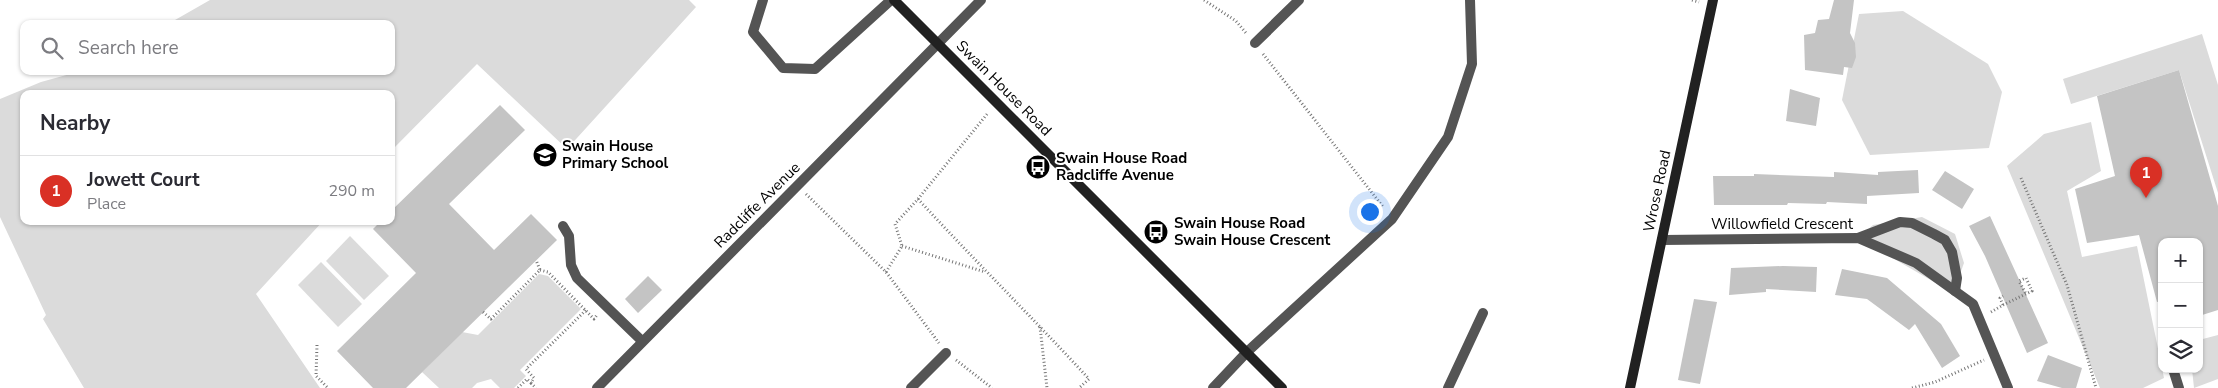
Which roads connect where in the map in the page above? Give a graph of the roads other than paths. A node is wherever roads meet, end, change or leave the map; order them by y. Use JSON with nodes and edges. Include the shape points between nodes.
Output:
{"nodes":[{"id":1,"x":763,"y":0,"type":"edge"},
{"id":2,"x":890,"y":0,"type":"edge"},
{"id":3,"x":894,"y":0,"type":"edge"},
{"id":4,"x":981,"y":0,"type":"edge"},
{"id":5,"x":1299,"y":0,"type":"edge"},
{"id":6,"x":1470,"y":0,"type":"edge"},
{"id":7,"x":1713,"y":0,"type":"edge"},
{"id":8,"x":938,"y":43,"type":"junction"},
{"id":9,"x":1255,"y":43,"type":"road end"},
{"id":10,"x":563,"y":226,"type":"dead end"},
{"id":11,"x":1858,"y":238,"type":"junction"},
{"id":12,"x":1662,"y":240,"type":"junction"},
{"id":13,"x":1955,"y":292,"type":"junction"},
{"id":14,"x":1483,"y":313,"type":"dead end"},
{"id":15,"x":642,"y":341,"type":"junction"},
{"id":16,"x":1247,"y":352,"type":"junction"},
{"id":17,"x":946,"y":353,"type":"road end"},
{"id":18,"x":2174,"y":373,"type":"edge"},
{"id":19,"x":597,"y":388,"type":"edge"},
{"id":20,"x":911,"y":388,"type":"edge"},
{"id":21,"x":1213,"y":388,"type":"edge"},
{"id":22,"x":1282,"y":388,"type":"edge"},
{"id":23,"x":1448,"y":388,"type":"edge"},
{"id":24,"x":1630,"y":388,"type":"edge"},
{"id":25,"x":2008,"y":388,"type":"edge"},
{"id":26,"x":2179,"y":388,"type":"edge"}],
"edges":[{"from":1,"to":2,"type":"street","via":[[753,32],[783,68],[815,69]]},
{"from":3,"to":8,"type":"street","name":"Swain House Road"},
{"from":4,"to":8,"type":"street","name":"Radcliffe Avenue"},
{"from":5,"to":9,"type":"street"},
{"from":6,"to":16,"type":"street","via":[[1472,64],[1448,137],[1392,219]]},
{"from":7,"to":12,"type":"street","name":"Wrose Road"},
{"from":8,"to":15,"type":"street","name":"Radcliffe Avenue"},
{"from":8,"to":16,"type":"street","name":"Swain House Road"},
{"from":10,"to":15,"type":"street","via":[[569,236],[571,265],[577,278]]},
{"from":11,"to":12,"type":"street","name":"Willowfield Crescent"},
{"from":11,"to":13,"type":"street","name":"Willowfield Crescent","via":[[1916,263]]},
{"from":11,"to":13,"type":"street","via":[[1900,222],[1912,223],[1934,234],[1944,240],[1952,252],[1957,278]]},
{"from":12,"to":24,"type":"street","name":"Wrose Road"},
{"from":13,"to":25,"type":"street","name":"Willowfield Crescent","via":[[1973,304]]},
{"from":14,"to":23,"type":"street"},
{"from":15,"to":19,"type":"street","name":"Radcliffe Avenue"},
{"from":16,"to":21,"type":"street"},
{"from":16,"to":22,"type":"street","name":"Swain House Road"},
{"from":17,"to":20,"type":"street"},
{"from":18,"to":26,"type":"street"}]}
